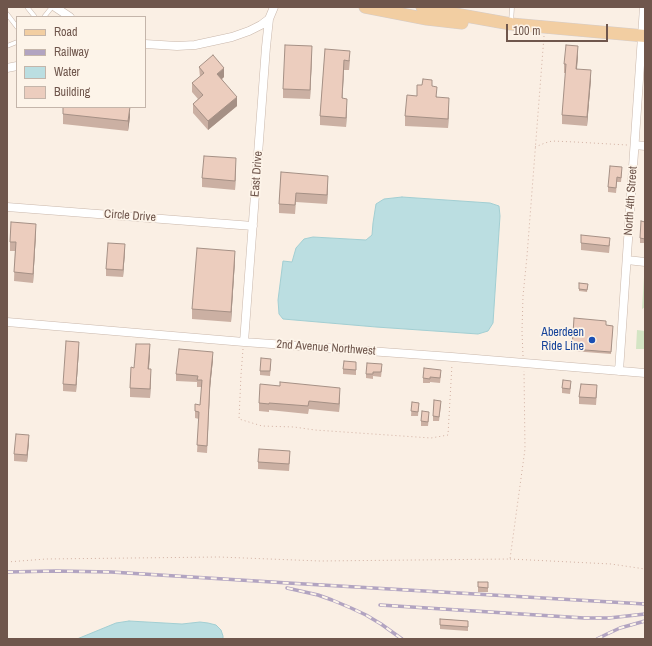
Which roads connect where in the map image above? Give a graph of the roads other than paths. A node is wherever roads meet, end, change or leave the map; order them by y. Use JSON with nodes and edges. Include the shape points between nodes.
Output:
{"nodes":[{"id":1,"x":27,"y":7,"type":"edge"},
{"id":2,"x":53,"y":7,"type":"edge"},
{"id":3,"x":274,"y":7,"type":"edge"},
{"id":4,"x":365,"y":7,"type":"edge"},
{"id":5,"x":422,"y":7,"type":"edge"},
{"id":6,"x":512,"y":7,"type":"edge"},
{"id":7,"x":644,"y":7,"type":"edge"},
{"id":8,"x":7,"y":14,"type":"edge"},
{"id":9,"x":34,"y":16,"type":"edge"},
{"id":10,"x":45,"y":16,"type":"edge"},
{"id":11,"x":68,"y":16,"type":"edge"},
{"id":12,"x":269,"y":19,"type":"junction"},
{"id":13,"x":511,"y":24,"type":"junction"},
{"id":14,"x":16,"y":26,"type":"edge"},
{"id":15,"x":644,"y":36,"type":"edge"},
{"id":16,"x":146,"y":44,"type":"edge"},
{"id":17,"x":635,"y":146,"type":"junction"},
{"id":18,"x":645,"y":146,"type":"edge"},
{"id":19,"x":7,"y":207,"type":"edge"},
{"id":20,"x":253,"y":226,"type":"junction"},
{"id":21,"x":627,"y":260,"type":"junction"},
{"id":22,"x":645,"y":262,"type":"edge"},
{"id":23,"x":7,"y":322,"type":"edge"},
{"id":24,"x":244,"y":342,"type":"junction"},
{"id":25,"x":619,"y":371,"type":"junction"},
{"id":26,"x":645,"y":373,"type":"edge"}],
"edges":[{"from":1,"to":9,"type":"lane"},
{"from":2,"to":10,"type":"lane"},
{"from":2,"to":11,"type":"street"},
{"from":3,"to":12,"type":"street","name":"East Drive"},
{"from":4,"to":13,"type":"main road","via":[[442,21]]},
{"from":5,"to":13,"type":"main road"},
{"from":6,"to":13,"type":"lane"},
{"from":7,"to":15,"type":"street","name":"North 4th Street"},
{"from":8,"to":14,"type":"lane"},
{"from":12,"to":16,"type":"street","via":[[249,31],[232,37],[177,46]]},
{"from":12,"to":20,"type":"street","name":"East Drive"},
{"from":13,"to":15,"type":"main road"},
{"from":15,"to":17,"type":"street","name":"North 4th Street"},
{"from":17,"to":18,"type":"street"},
{"from":17,"to":21,"type":"street","name":"North 4th Street"},
{"from":19,"to":20,"type":"street","name":"Circle Drive"},
{"from":20,"to":24,"type":"street","name":"East Drive"},
{"from":21,"to":22,"type":"street"},
{"from":21,"to":25,"type":"street","name":"North 4th Street"},
{"from":23,"to":24,"type":"street","name":"2nd Avenue Northwest"},
{"from":24,"to":25,"type":"street","name":"2nd Avenue Northwest"},
{"from":25,"to":26,"type":"street","name":"2nd Avenue Northwest"}]}
